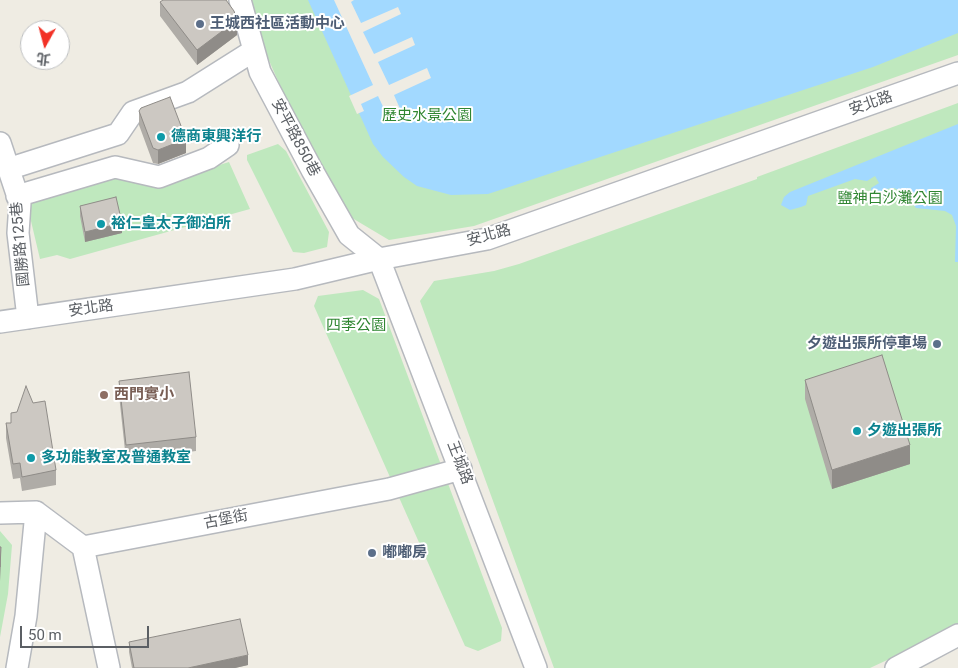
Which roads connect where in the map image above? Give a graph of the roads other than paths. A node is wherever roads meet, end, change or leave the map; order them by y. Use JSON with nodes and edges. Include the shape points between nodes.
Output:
{"nodes":[{"id":1,"x":240,"y":0,"type":"edge"},
{"id":2,"x":254,"y":51,"type":"junction"},
{"id":3,"x":958,"y":73,"type":"edge"},
{"id":4,"x":0,"y":143,"type":"edge"},
{"id":5,"x":228,"y":145,"type":"dead end"},
{"id":6,"x":8,"y":169,"type":"junction"},
{"id":7,"x":17,"y":196,"type":"junction"},
{"id":8,"x":379,"y":259,"type":"junction"},
{"id":9,"x":28,"y":318,"type":"junction"},
{"id":10,"x":0,"y":322,"type":"edge"},
{"id":11,"x":461,"y":469,"type":"junction"},
{"id":12,"x":36,"y":512,"type":"junction"},
{"id":13,"x":0,"y":513,"type":"edge"},
{"id":14,"x":84,"y":547,"type":"junction"},
{"id":15,"x":958,"y":635,"type":"edge"},
{"id":16,"x":17,"y":668,"type":"edge"},
{"id":17,"x":109,"y":668,"type":"edge"},
{"id":18,"x":536,"y":668,"type":"edge"},
{"id":19,"x":896,"y":668,"type":"edge"}],
"edges":[{"from":1,"to":2,"type":"street","name":"安平路850巷"},
{"from":2,"to":6,"type":"street","via":[[188,92],[133,112],[118,134]]},
{"from":2,"to":8,"type":"street","name":"安平路850巷","via":[[260,72],[348,235]]},
{"from":3,"to":8,"type":"street","name":"安北路","via":[[487,239]]},
{"from":4,"to":6,"type":"street","name":"國勝路125巷"},
{"from":5,"to":7,"type":"street","via":[[209,158],[159,177],[115,166]]},
{"from":6,"to":7,"type":"street","name":"國勝路125巷"},
{"from":7,"to":9,"type":"street","name":"國勝路125巷"},
{"from":8,"to":9,"type":"street","name":"安北路","via":[[295,279]]},
{"from":8,"to":11,"type":"street","name":"王城路"},
{"from":9,"to":10,"type":"street","name":"安北路"},
{"from":11,"to":14,"type":"street","name":"古堡街","via":[[390,489]]},
{"from":11,"to":18,"type":"street","name":"王城路"},
{"from":12,"to":13,"type":"street"},
{"from":12,"to":14,"type":"street"},
{"from":12,"to":16,"type":"street","via":[[26,616]]},
{"from":14,"to":17,"type":"street"},
{"from":15,"to":19,"type":"street"}]}
